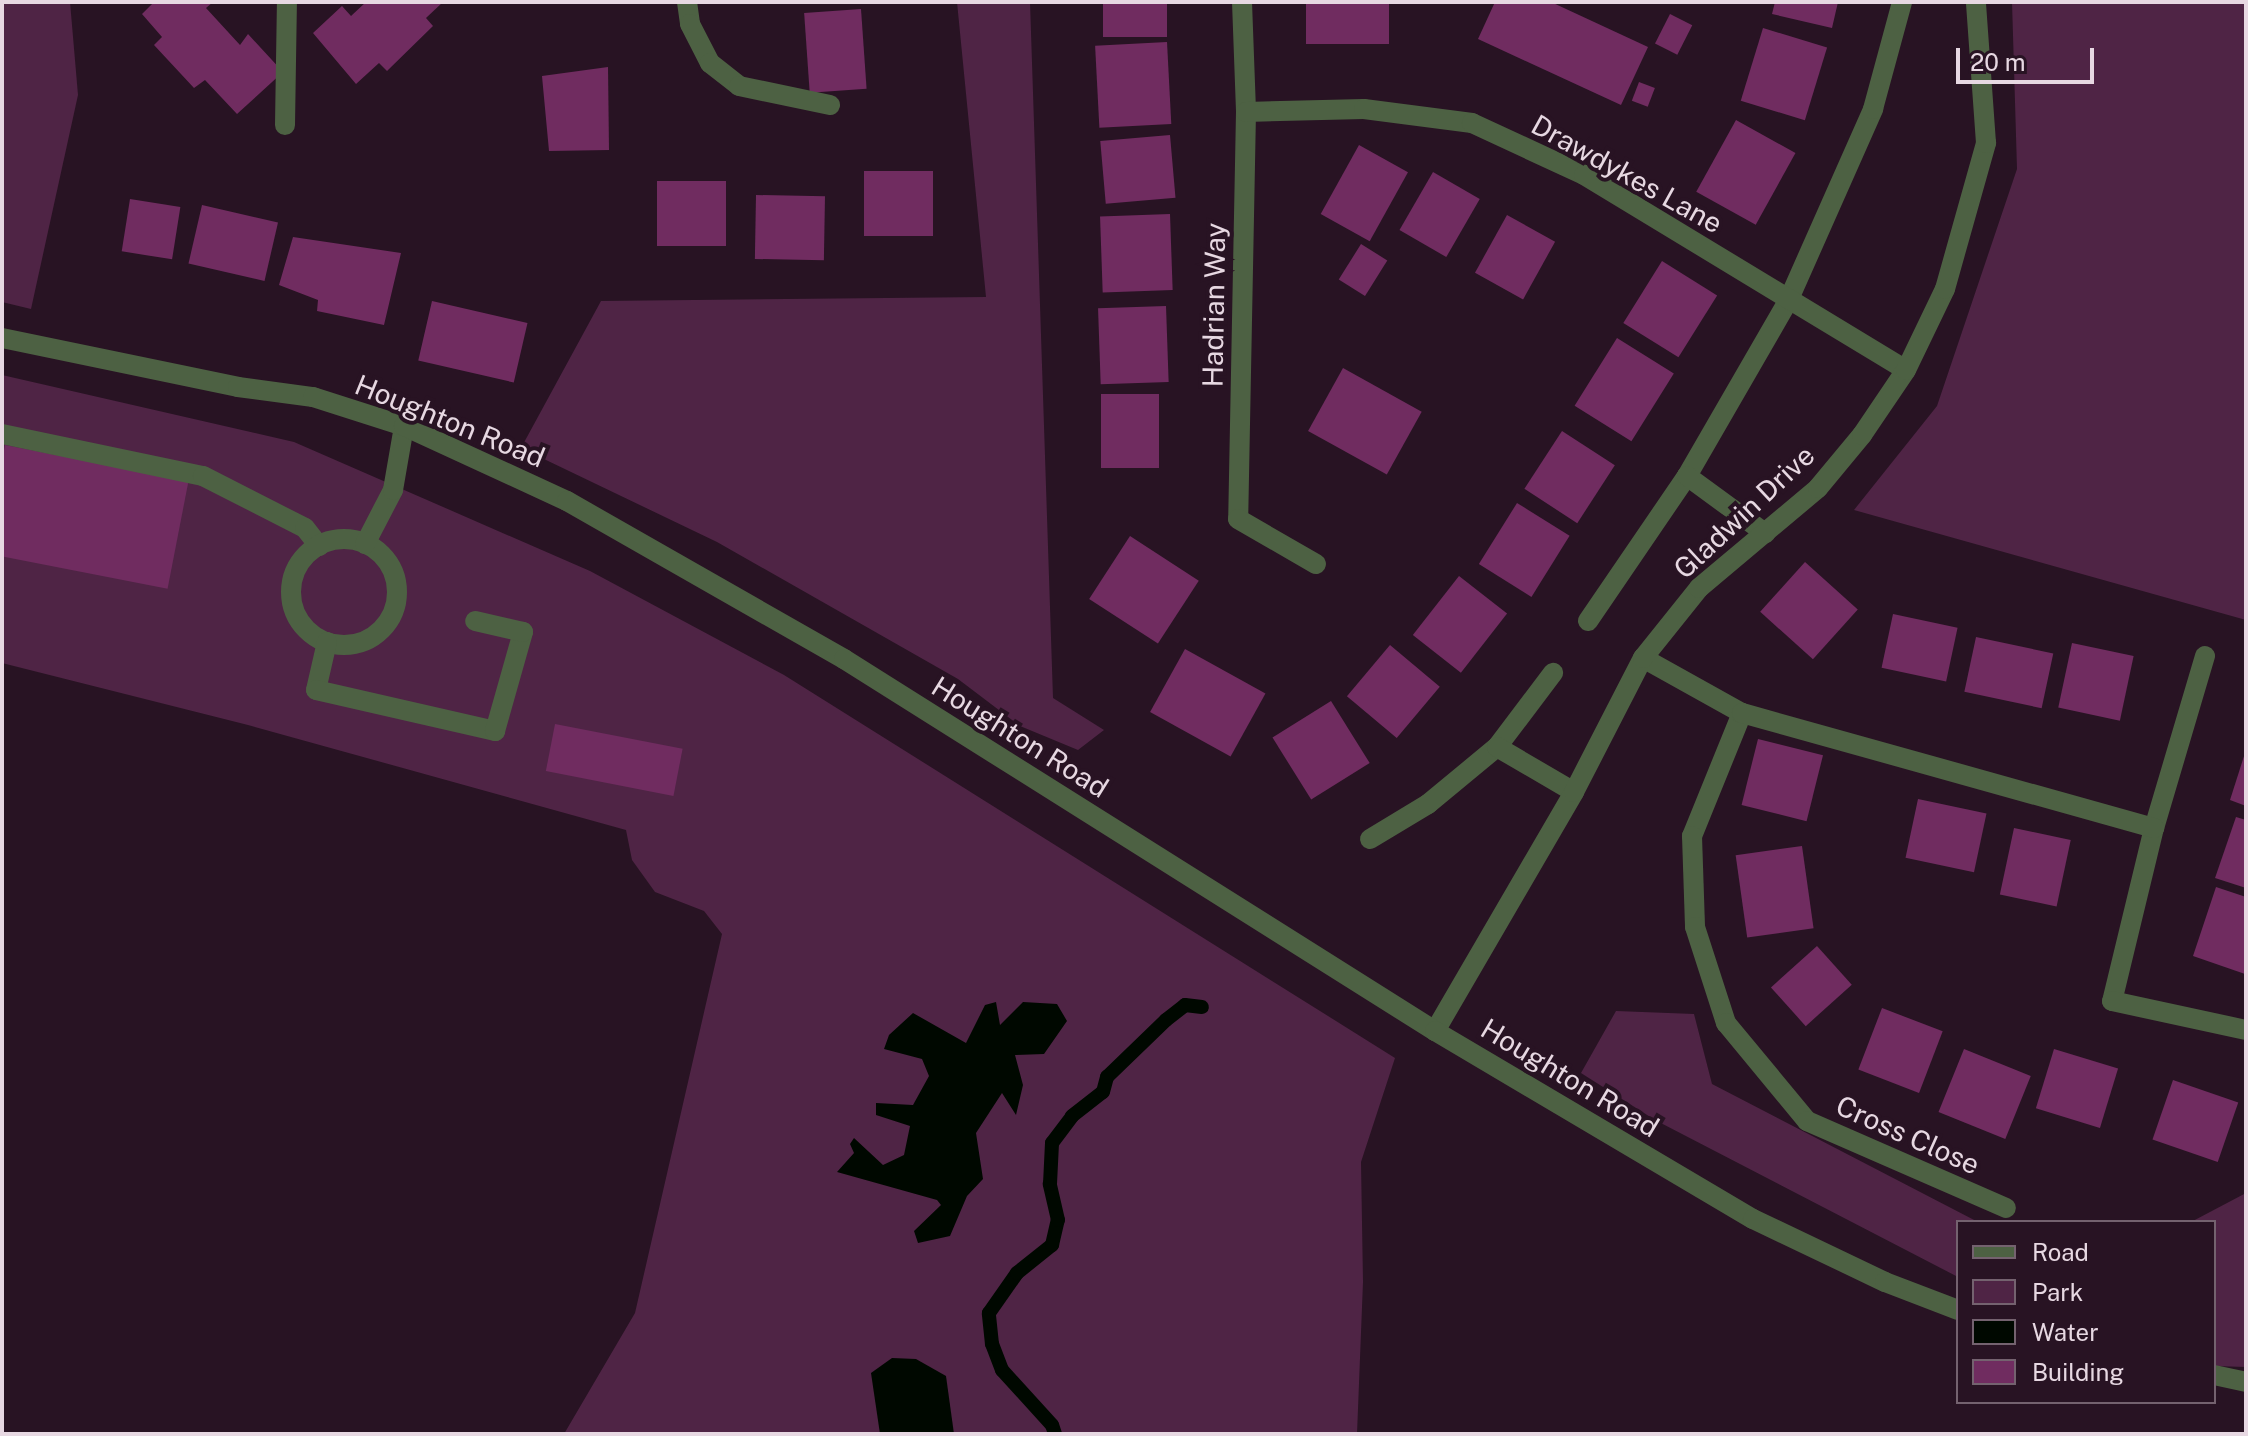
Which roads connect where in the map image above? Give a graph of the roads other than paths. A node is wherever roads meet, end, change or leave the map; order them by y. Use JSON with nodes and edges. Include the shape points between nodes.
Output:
{"nodes":[{"id":1,"x":287,"y":2,"type":"edge"},
{"id":2,"x":687,"y":2,"type":"edge"},
{"id":3,"x":1242,"y":2,"type":"edge"},
{"id":4,"x":1902,"y":2,"type":"edge"},
{"id":5,"x":1976,"y":2,"type":"edge"},
{"id":6,"x":830,"y":105,"type":"dead end"},
{"id":7,"x":1246,"y":112,"type":"junction"},
{"id":8,"x":285,"y":125,"type":"dead end"},
{"id":9,"x":1789,"y":299,"type":"junction"},
{"id":10,"x":2,"y":338,"type":"edge"},
{"id":11,"x":1906,"y":370,"type":"junction"},
{"id":12,"x":404,"y":426,"type":"junction"},
{"id":13,"x":2,"y":434,"type":"edge"},
{"id":14,"x":1687,"y":476,"type":"junction"},
{"id":15,"x":1765,"y":533,"type":"junction"},
{"id":16,"x":365,"y":544,"type":"junction"},
{"id":17,"x":319,"y":546,"type":"junction"},
{"id":18,"x":1316,"y":564,"type":"dead end"},
{"id":19,"x":475,"y":621,"type":"dead end"},
{"id":20,"x":1588,"y":621,"type":"dead end"},
{"id":21,"x":327,"y":642,"type":"junction"},
{"id":22,"x":2205,"y":656,"type":"dead end"},
{"id":23,"x":1643,"y":658,"type":"junction"},
{"id":24,"x":1553,"y":673,"type":"dead end"},
{"id":25,"x":1742,"y":713,"type":"junction"},
{"id":26,"x":1497,"y":747,"type":"junction"},
{"id":27,"x":1574,"y":792,"type":"junction"},
{"id":28,"x":2154,"y":828,"type":"junction"},
{"id":29,"x":1370,"y":839,"type":"dead end"},
{"id":30,"x":2246,"y":1030,"type":"edge"},
{"id":31,"x":1435,"y":1031,"type":"junction"},
{"id":32,"x":2006,"y":1208,"type":"dead end"},
{"id":33,"x":1956,"y":1309,"type":"edge"},
{"id":34,"x":2216,"y":1375,"type":"edge"},
{"id":35,"x":2246,"y":1382,"type":"edge"}],
"edges":[{"from":1,"to":8,"type":"street"},
{"from":2,"to":6,"type":"street","via":[[690,24],[710,63],[739,86]]},
{"from":3,"to":7,"type":"street","name":"Hadrian Way"},
{"from":4,"to":9,"type":"street","via":[[1873,109]]},
{"from":5,"to":11,"type":"street","name":"Gladwin Drive","via":[[1986,143],[1945,289]]},
{"from":7,"to":9,"type":"street","name":"Drawdykes Lane","via":[[1364,109],[1472,123],[1584,175]]},
{"from":7,"to":18,"type":"street","name":"Hadrian Way","via":[[1238,519]]},
{"from":9,"to":11,"type":"street","name":"Drawdykes Lane"},
{"from":9,"to":14,"type":"street"},
{"from":10,"to":12,"type":"street","name":"Houghton Road","via":[[238,387],[313,397]]},
{"from":11,"to":15,"type":"street","name":"Gladwin Drive","via":[[1818,488]]},
{"from":12,"to":16,"type":"street","via":[[393,490]]},
{"from":12,"to":31,"type":"street","name":"Houghton Road","via":[[567,501],[844,659]]},
{"from":13,"to":17,"type":"street","via":[[203,476],[305,528]]},
{"from":14,"to":15,"type":"street"},
{"from":14,"to":20,"type":"street"},
{"from":15,"to":23,"type":"street","name":"Gladwin Drive","via":[[1699,588]]},
{"from":16,"to":17,"type":"street","via":[[340,539]]},
{"from":16,"to":21,"type":"street","via":[[394,572],[396,606],[389,621],[370,638],[344,645]]},
{"from":17,"to":21,"type":"street","via":[[297,567],[292,603],[310,633]]},
{"from":19,"to":21,"type":"street","via":[[523,632],[495,731],[316,690]]},
{"from":22,"to":28,"type":"street"},
{"from":23,"to":25,"type":"street"},
{"from":23,"to":27,"type":"street","name":"Gladwin Drive"},
{"from":24,"to":26,"type":"street"},
{"from":25,"to":28,"type":"street"},
{"from":25,"to":32,"type":"street","name":"Cross Close","via":[[1692,836],[1695,927],[1726,1023],[1807,1121]]},
{"from":26,"to":27,"type":"street"},
{"from":26,"to":29,"type":"street","via":[[1428,804]]},
{"from":27,"to":31,"type":"street","name":"Gladwin Drive"},
{"from":28,"to":30,"type":"street","via":[[2112,1001]]},
{"from":31,"to":33,"type":"street","name":"Houghton Road","via":[[1753,1219]]},
{"from":34,"to":35,"type":"street"}]}
